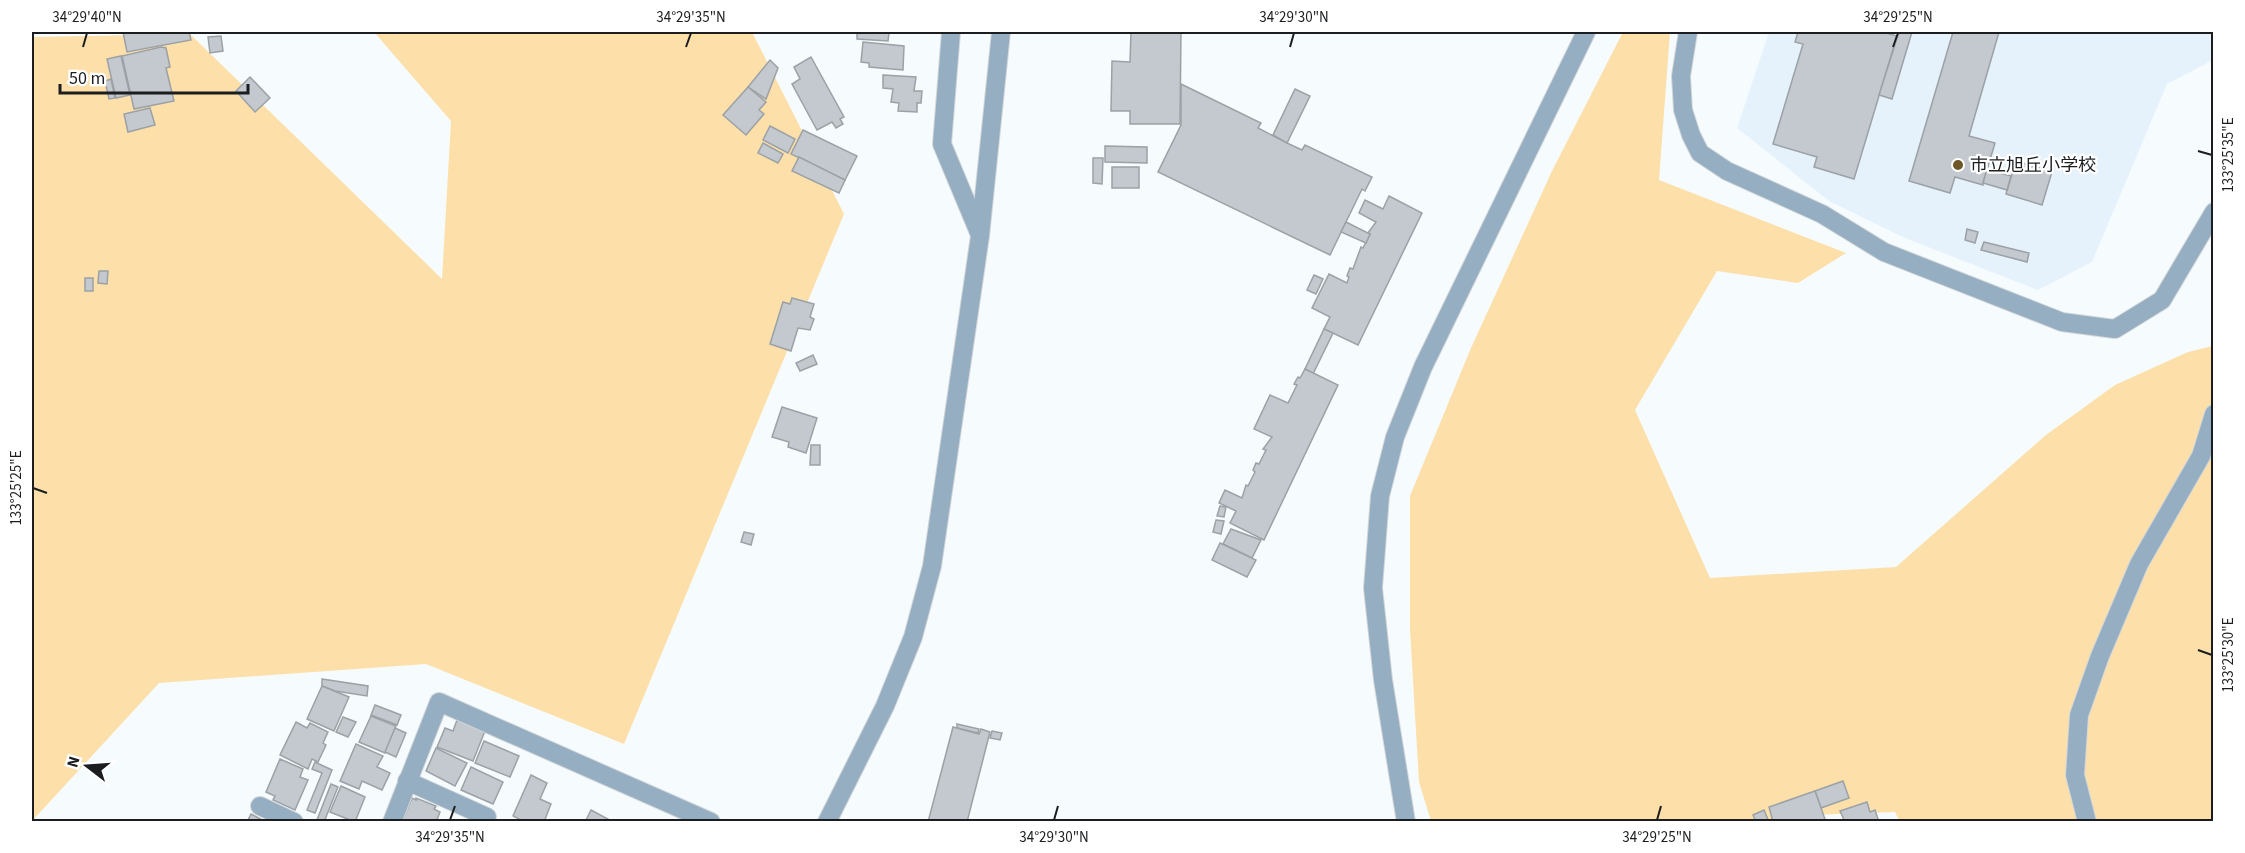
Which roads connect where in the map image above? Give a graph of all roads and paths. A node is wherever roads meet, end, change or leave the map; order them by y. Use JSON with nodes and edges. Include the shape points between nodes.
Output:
{"nodes":[{"id":1,"x":951,"y":32,"type":"edge"},
{"id":2,"x":1000,"y":32,"type":"edge"},
{"id":3,"x":1586,"y":32,"type":"edge"},
{"id":4,"x":1688,"y":32,"type":"edge"},
{"id":5,"x":2214,"y":212,"type":"edge"},
{"id":6,"x":980,"y":236,"type":"junction"},
{"id":7,"x":2214,"y":414,"type":"edge"},
{"id":8,"x":408,"y":782,"type":"junction"},
{"id":9,"x":260,"y":806,"type":"dead end"},
{"id":10,"x":487,"y":817,"type":"dead end"},
{"id":11,"x":294,"y":822,"type":"edge"},
{"id":12,"x":392,"y":822,"type":"edge"},
{"id":13,"x":711,"y":822,"type":"edge"},
{"id":14,"x":827,"y":822,"type":"edge"},
{"id":15,"x":1406,"y":822,"type":"edge"},
{"id":16,"x":2087,"y":822,"type":"edge"}],
"edges":[{"from":1,"to":6,"type":"street","via":[[942,144]]},
{"from":2,"to":6,"type":"street"},
{"from":3,"to":15,"type":"street","via":[[1423,367],[1395,438],[1380,496],[1373,588]]},
{"from":4,"to":5,"type":"street","via":[[1682,76],[1683,110],[1700,153],[1726,171],[1822,214],[1884,252],[2062,322],[2115,329],[2162,300]]},
{"from":6,"to":14,"type":"street","via":[[932,566],[913,637],[885,706]]},
{"from":7,"to":16,"type":"street","via":[[2200,456],[2139,564],[2079,715],[2075,775]]},
{"from":8,"to":10,"type":"street"},
{"from":8,"to":12,"type":"street"},
{"from":8,"to":13,"type":"street","via":[[439,702]]},
{"from":9,"to":11,"type":"street"}]}
